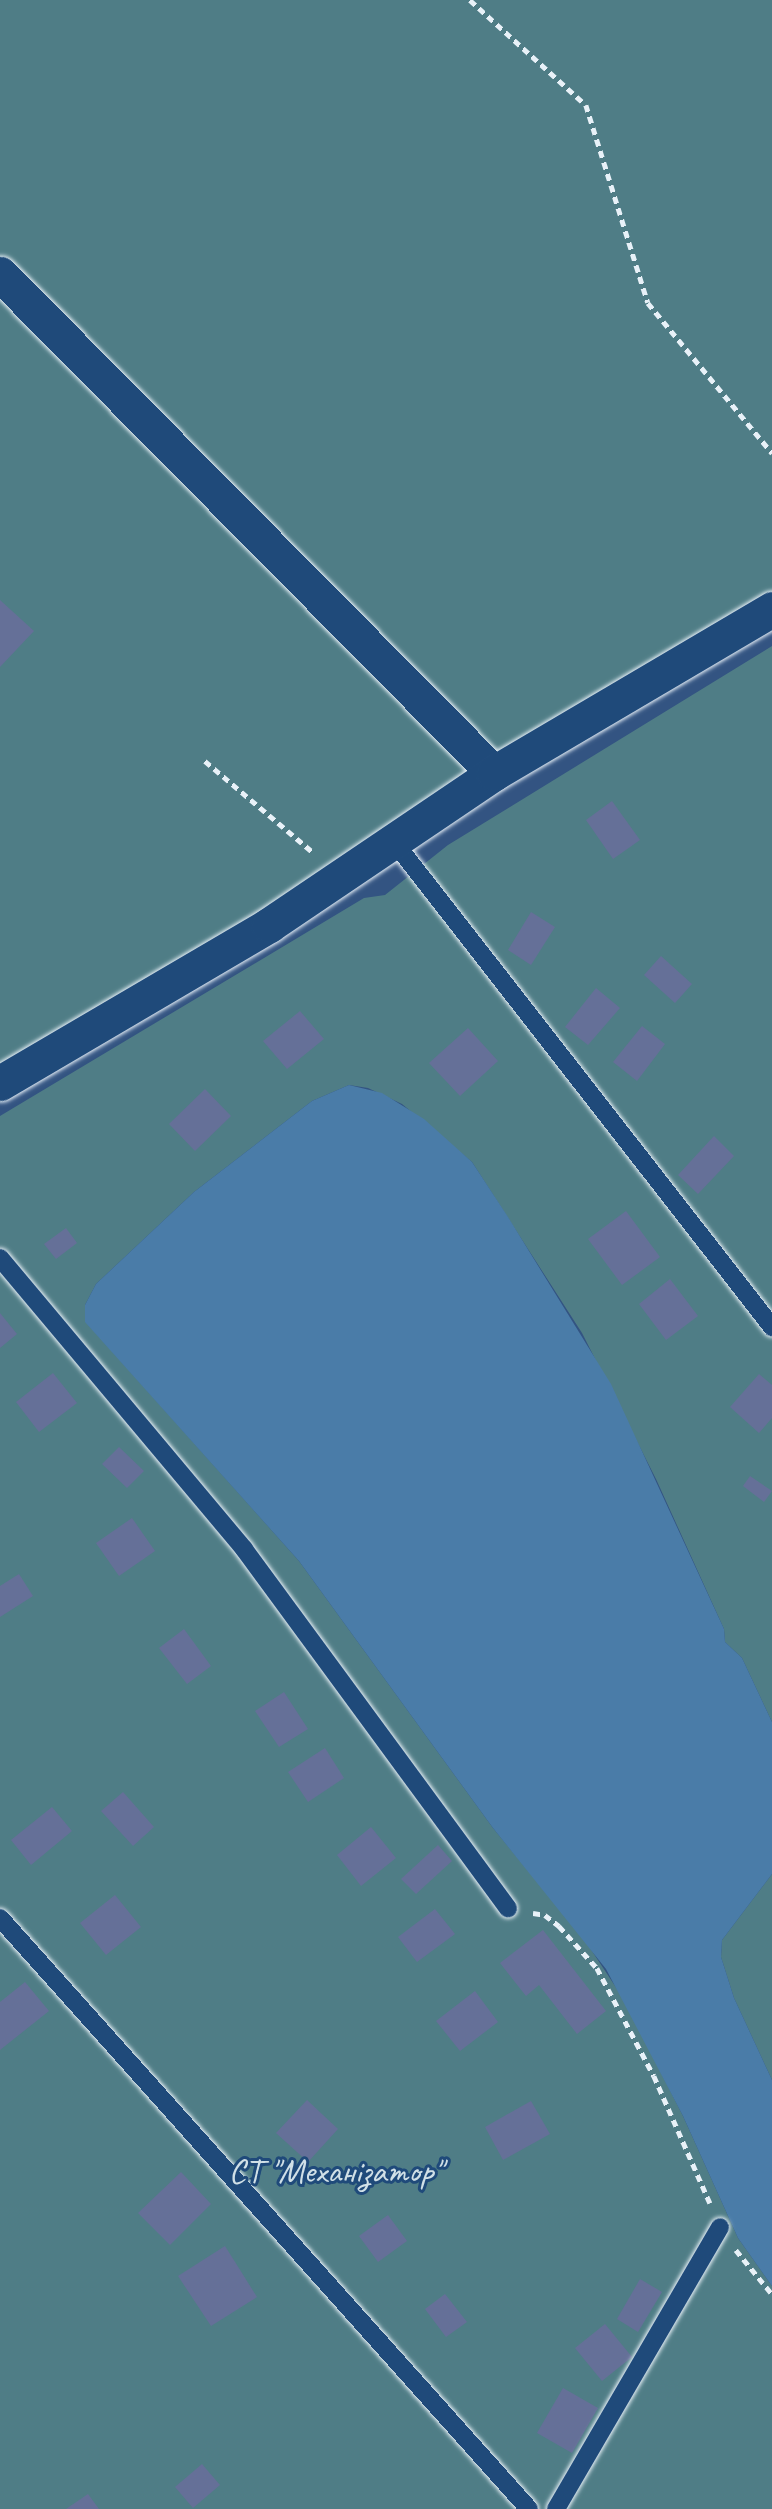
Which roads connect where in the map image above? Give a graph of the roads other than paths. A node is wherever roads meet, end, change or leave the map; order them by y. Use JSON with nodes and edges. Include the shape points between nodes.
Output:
{"nodes":[{"id":1,"x":0,"y":274,"type":"edge"},
{"id":2,"x":772,"y":609,"type":"edge"},
{"id":3,"x":494,"y":773,"type":"junction"},
{"id":4,"x":395,"y":843,"type":"junction"},
{"id":5,"x":0,"y":1083,"type":"edge"},
{"id":6,"x":0,"y":1258,"type":"edge"},
{"id":7,"x":772,"y":1327,"type":"edge"},
{"id":8,"x":508,"y":1909,"type":"road end"},
{"id":9,"x":0,"y":1918,"type":"edge"},
{"id":10,"x":720,"y":2227,"type":"road end"},
{"id":11,"x":529,"y":2509,"type":"edge"},
{"id":12,"x":556,"y":2509,"type":"edge"}],
"edges":[{"from":1,"to":3,"type":"street"},
{"from":2,"to":3,"type":"street"},
{"from":3,"to":4,"type":"street"},
{"from":4,"to":5,"type":"street"},
{"from":4,"to":7,"type":"lane"},
{"from":6,"to":8,"type":"lane","via":[[244,1549]]},
{"from":9,"to":11,"type":"lane"},
{"from":10,"to":12,"type":"lane"}]}
